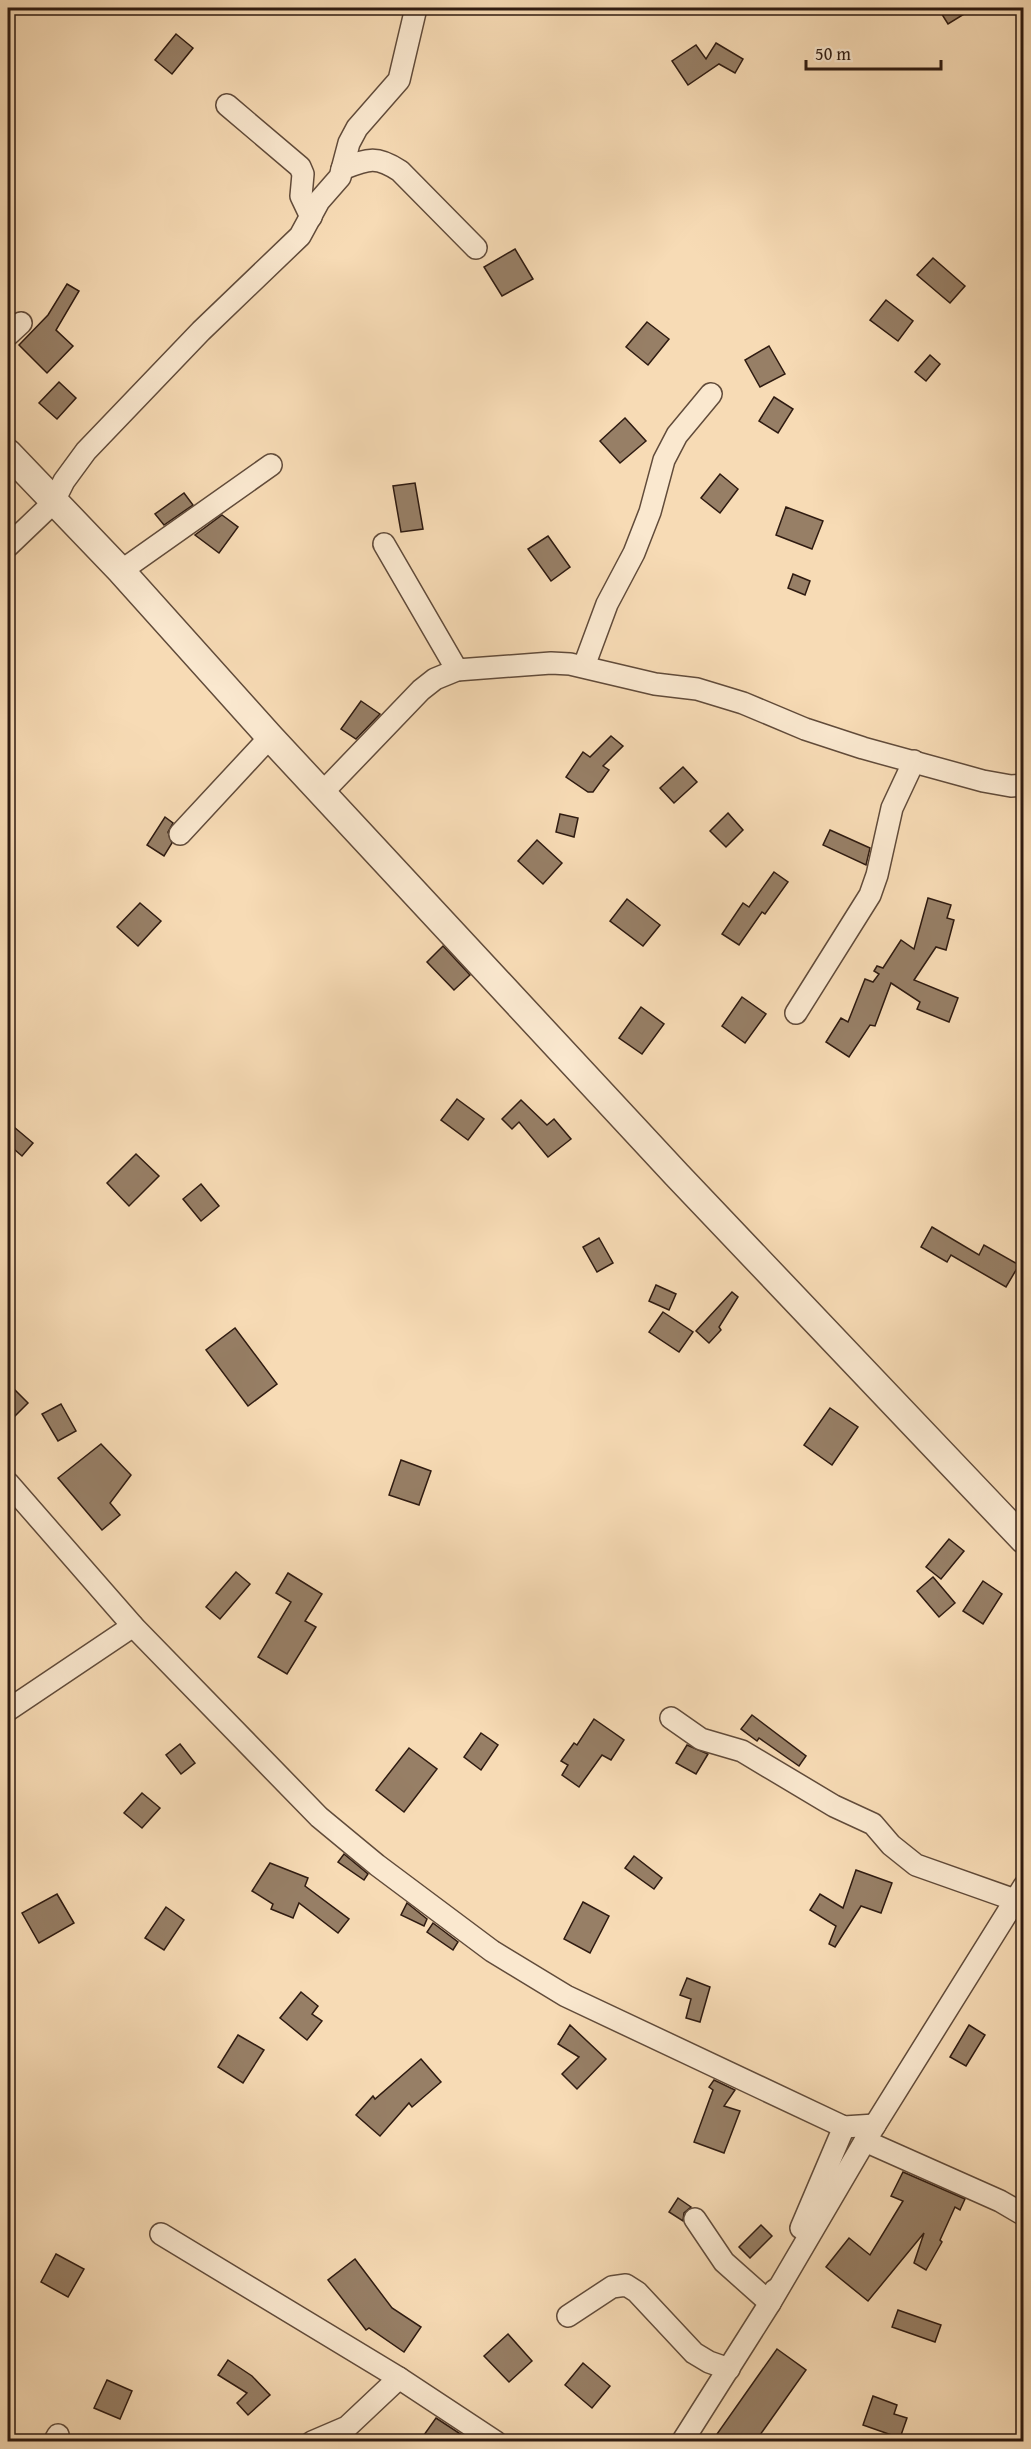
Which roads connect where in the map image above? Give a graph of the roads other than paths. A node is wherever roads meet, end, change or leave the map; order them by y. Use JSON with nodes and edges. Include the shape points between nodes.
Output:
{"nodes":[{"id":1,"x":416,"y":8,"type":"edge"},
{"id":2,"x":227,"y":105,"type":"dead end"},
{"id":3,"x":342,"y":170,"type":"junction"},
{"id":4,"x":311,"y":217,"type":"junction"},
{"id":5,"x":476,"y":248,"type":"dead end"},
{"id":6,"x":711,"y":394,"type":"dead end"},
{"id":7,"x":8,"y":453,"type":"edge"},
{"id":8,"x":271,"y":465,"type":"dead end"},
{"id":9,"x":53,"y":503,"type":"junction"},
{"id":10,"x":384,"y":544,"type":"dead end"},
{"id":11,"x":8,"y":546,"type":"edge"},
{"id":12,"x":121,"y":571,"type":"junction"},
{"id":13,"x":584,"y":666,"type":"junction"},
{"id":14,"x":457,"y":670,"type":"junction"},
{"id":15,"x":270,"y":737,"type":"junction"},
{"id":16,"x":914,"y":762,"type":"junction"},
{"id":17,"x":1023,"y":785,"type":"edge"},
{"id":18,"x":322,"y":793,"type":"junction"},
{"id":19,"x":180,"y":834,"type":"dead end"},
{"id":20,"x":796,"y":1013,"type":"dead end"},
{"id":21,"x":8,"y":1483,"type":"edge"},
{"id":22,"x":1023,"y":1540,"type":"edge"},
{"id":23,"x":133,"y":1626,"type":"junction"},
{"id":24,"x":8,"y":1710,"type":"edge"},
{"id":25,"x":671,"y":1718,"type":"dead end"},
{"id":26,"x":1019,"y":1893,"type":"edge"},
{"id":27,"x":844,"y":2127,"type":"junction"},
{"id":28,"x":870,"y":2133,"type":"junction"},
{"id":29,"x":1023,"y":2215,"type":"edge"},
{"id":30,"x":694,"y":2219,"type":"dead end"},
{"id":31,"x":161,"y":2234,"type":"dead end"},
{"id":32,"x":770,"y":2303,"type":"junction"},
{"id":33,"x":568,"y":2316,"type":"dead end"},
{"id":34,"x":729,"y":2368,"type":"junction"},
{"id":35,"x":399,"y":2378,"type":"junction"},
{"id":36,"x":312,"y":2442,"type":"edge"},
{"id":37,"x":495,"y":2442,"type":"edge"},
{"id":38,"x":682,"y":2442,"type":"edge"}],
"edges":[{"from":1,"to":3,"type":"street","via":[[399,80],[357,128]]},
{"from":2,"to":4,"type":"street","via":[[300,166],[301,196]]},
{"from":3,"to":4,"type":"street"},
{"from":3,"to":5,"type":"street","via":[[364,160],[387,163],[400,171]]},
{"from":4,"to":9,"type":"street","via":[[291,245],[86,451]]},
{"from":6,"to":13,"type":"street","via":[[677,435],[664,460],[650,512],[607,604]]},
{"from":7,"to":9,"type":"street"},
{"from":8,"to":12,"type":"street"},
{"from":9,"to":11,"type":"street"},
{"from":9,"to":12,"type":"street"},
{"from":10,"to":14,"type":"street"},
{"from":12,"to":15,"type":"street"},
{"from":13,"to":14,"type":"street","via":[[551,663]]},
{"from":13,"to":16,"type":"street","via":[[655,684],[697,689],[806,729]]},
{"from":14,"to":18,"type":"street","via":[[421,690]]},
{"from":15,"to":18,"type":"street"},
{"from":15,"to":19,"type":"street"},
{"from":16,"to":17,"type":"street","via":[[983,781]]},
{"from":16,"to":20,"type":"street","via":[[892,808],[870,895]]},
{"from":18,"to":22,"type":"street"},
{"from":21,"to":23,"type":"street"},
{"from":23,"to":24,"type":"street"},
{"from":23,"to":27,"type":"street","via":[[319,1817],[376,1865],[492,1951],[566,1996]]},
{"from":25,"to":26,"type":"street","via":[[701,1739],[742,1751],[834,1806],[873,1824],[916,1865]]},
{"from":26,"to":28,"type":"street"},
{"from":27,"to":28,"type":"street"},
{"from":27,"to":32,"type":"street"},
{"from":28,"to":29,"type":"street"},
{"from":28,"to":32,"type":"street"},
{"from":30,"to":32,"type":"street","via":[[724,2262]]},
{"from":31,"to":35,"type":"street"},
{"from":32,"to":34,"type":"street"},
{"from":33,"to":34,"type":"street","via":[[612,2287],[626,2285],[638,2292],[694,2353]]},
{"from":34,"to":38,"type":"street"},
{"from":35,"to":36,"type":"street","via":[[347,2427]]},
{"from":35,"to":37,"type":"street"}]}
